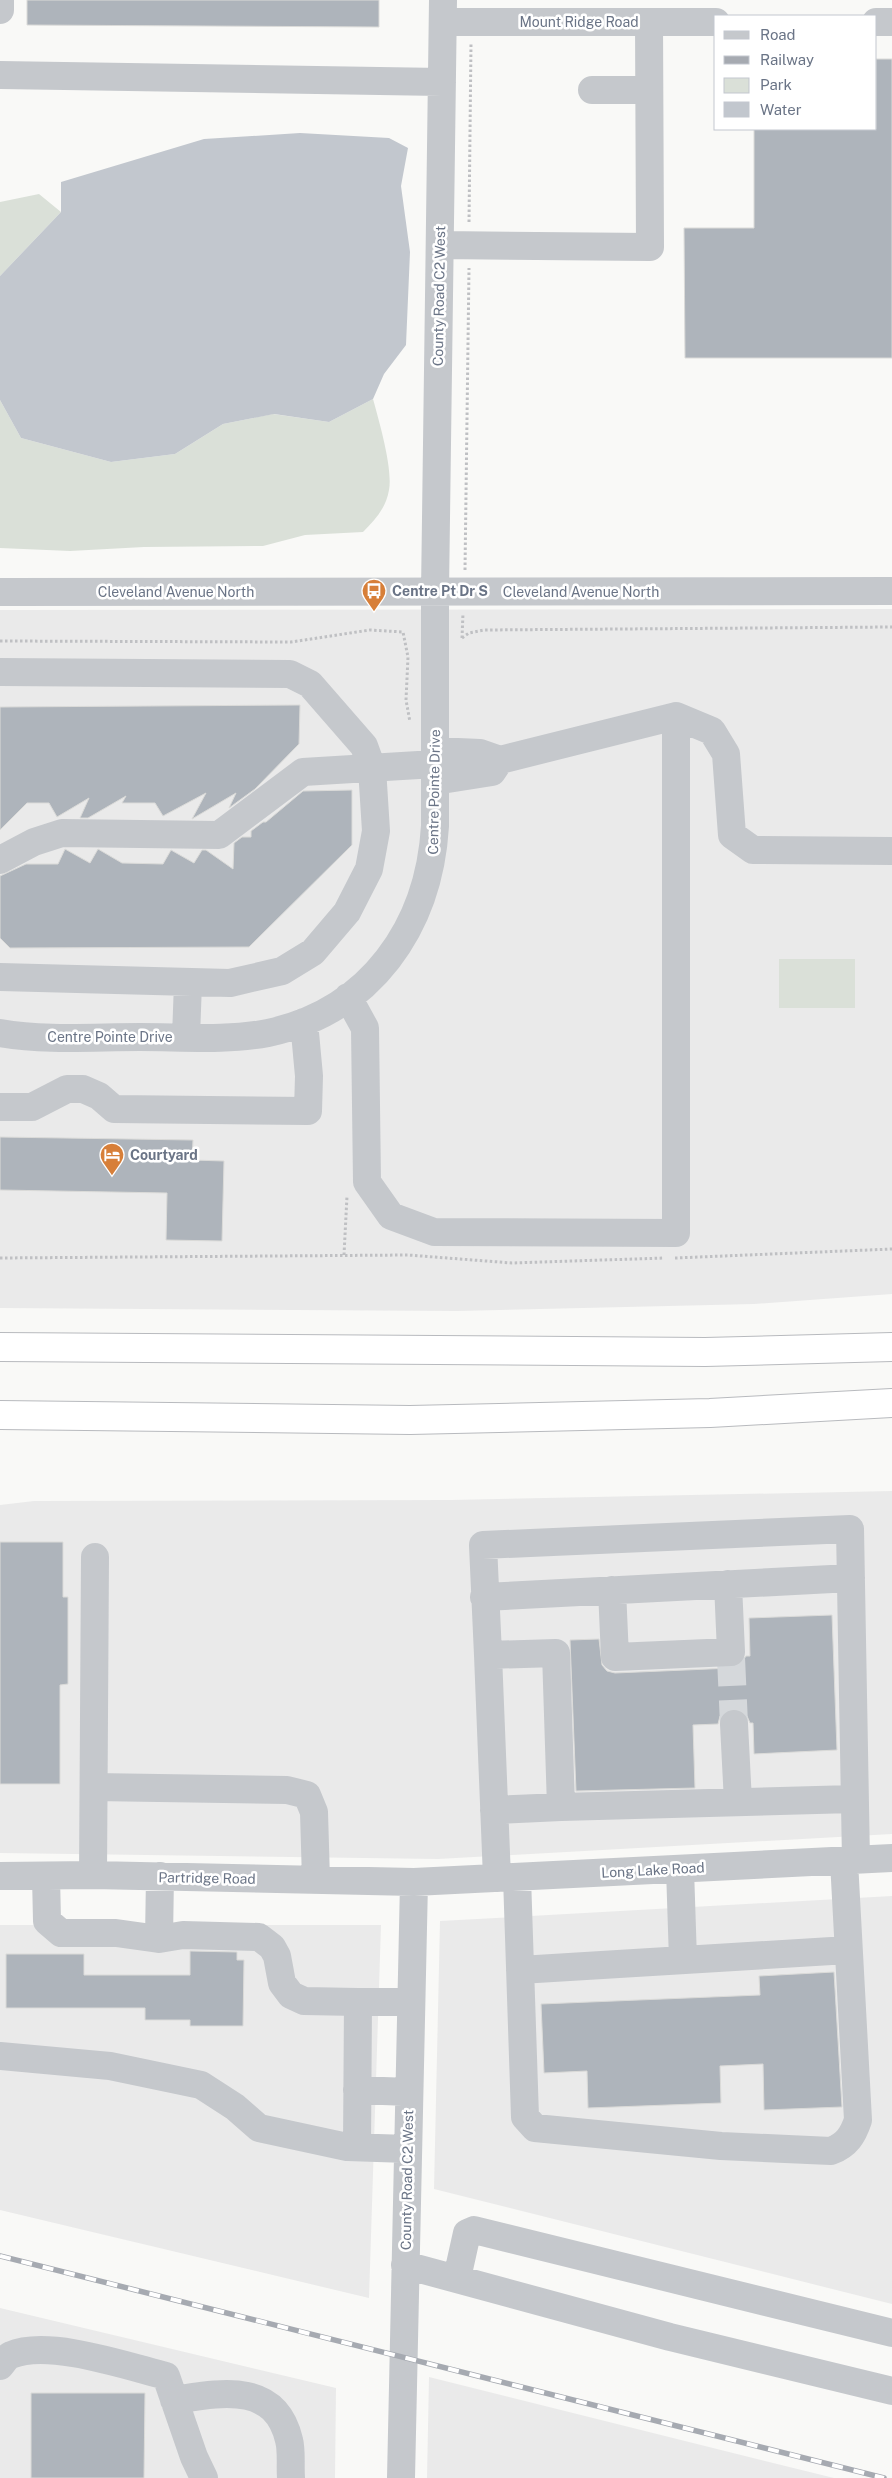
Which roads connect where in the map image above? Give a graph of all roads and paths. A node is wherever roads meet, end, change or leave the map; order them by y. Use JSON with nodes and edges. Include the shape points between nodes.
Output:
{"nodes":[{"id":1,"x":0,"y":0,"type":"edge"},
{"id":2,"x":0,"y":10,"type":"edge"},
{"id":3,"x":443,"y":11,"type":"edge"},
{"id":4,"x":649,"y":22,"type":"junction"},
{"id":5,"x":714,"y":22,"type":"edge"},
{"id":6,"x":877,"y":22,"type":"edge"},
{"id":7,"x":892,"y":22,"type":"edge"},
{"id":8,"x":472,"y":40,"type":"dead end"},
{"id":9,"x":0,"y":75,"type":"edge"},
{"id":10,"x":442,"y":82,"type":"junction"},
{"id":11,"x":592,"y":90,"type":"dead end"},
{"id":12,"x":649,"y":90,"type":"junction"},
{"id":13,"x":440,"y":245,"type":"junction"},
{"id":14,"x":469,"y":245,"type":"junction"},
{"id":15,"x":465,"y":557,"type":"dead end"},
{"id":16,"x":892,"y":591,"type":"edge"},
{"id":17,"x":0,"y":592,"type":"edge"},
{"id":18,"x":435,"y":592,"type":"junction"},
{"id":19,"x":892,"y":627,"type":"edge"},
{"id":20,"x":462,"y":638,"type":"dead end"},
{"id":21,"x":0,"y":641,"type":"edge"},
{"id":22,"x":0,"y":672,"type":"edge"},
{"id":23,"x":676,"y":716,"type":"junction"},
{"id":24,"x":412,"y":728,"type":"dead end"},
{"id":25,"x":435,"y":765,"type":"junction"},
{"id":26,"x":372,"y":768,"type":"junction"},
{"id":27,"x":892,"y":851,"type":"edge"},
{"id":28,"x":0,"y":860,"type":"edge"},
{"id":29,"x":0,"y":977,"type":"edge"},
{"id":30,"x":188,"y":983,"type":"junction"},
{"id":31,"x":348,"y":996,"type":"junction"},
{"id":32,"x":304,"y":1022,"type":"junction"},
{"id":33,"x":0,"y":1033,"type":"edge"},
{"id":34,"x":186,"y":1037,"type":"junction"},
{"id":35,"x":0,"y":1107,"type":"edge"},
{"id":36,"x":0,"y":1347,"type":"edge"},
{"id":37,"x":892,"y":1347,"type":"edge"},
{"id":38,"x":892,"y":1403,"type":"edge"},
{"id":39,"x":0,"y":1415,"type":"edge"},
{"id":40,"x":95,"y":1557,"type":"dead end"},
{"id":41,"x":851,"y":1578,"type":"junction"},
{"id":42,"x":728,"y":1584,"type":"junction"},
{"id":43,"x":612,"y":1590,"type":"junction"},
{"id":44,"x":484,"y":1597,"type":"junction"},
{"id":45,"x":488,"y":1655,"type":"junction"},
{"id":46,"x":734,"y":1724,"type":"tunnel mouth"},
{"id":47,"x":94,"y":1787,"type":"junction"},
{"id":48,"x":853,"y":1799,"type":"junction"},
{"id":49,"x":738,"y":1802,"type":"junction"},
{"id":50,"x":561,"y":1807,"type":"junction"},
{"id":51,"x":494,"y":1810,"type":"junction"},
{"id":52,"x":892,"y":1858,"type":"edge"},
{"id":53,"x":850,"y":1860,"type":"junction"},
{"id":54,"x":680,"y":1869,"type":"junction"},
{"id":55,"x":93,"y":1875,"type":"junction"},
{"id":56,"x":0,"y":1876,"type":"edge"},
{"id":57,"x":46,"y":1876,"type":"junction"},
{"id":58,"x":160,"y":1876,"type":"junction"},
{"id":59,"x":507,"y":1878,"type":"junction"},
{"id":60,"x":316,"y":1880,"type":"junction"},
{"id":61,"x":414,"y":1882,"type":"junction"},
{"id":62,"x":159,"y":1939,"type":"junction"},
{"id":63,"x":848,"y":1950,"type":"junction"},
{"id":64,"x":683,"y":1960,"type":"junction"},
{"id":65,"x":520,"y":1970,"type":"junction"},
{"id":66,"x":358,"y":2002,"type":"junction"},
{"id":67,"x":411,"y":2002,"type":"junction"},
{"id":68,"x":0,"y":2056,"type":"edge"},
{"id":69,"x":357,"y":2090,"type":"junction"},
{"id":70,"x":409,"y":2092,"type":"junction"},
{"id":71,"x":357,"y":2147,"type":"junction"},
{"id":72,"x":408,"y":2149,"type":"junction"},
{"id":73,"x":405,"y":2265,"type":"junction"},
{"id":74,"x":457,"y":2278,"type":"junction"},
{"id":75,"x":892,"y":2333,"type":"edge"},
{"id":76,"x":0,"y":2366,"type":"edge"},
{"id":77,"x":892,"y":2391,"type":"edge"},
{"id":78,"x":174,"y":2400,"type":"junction"},
{"id":79,"x":204,"y":2478,"type":"edge"},
{"id":80,"x":291,"y":2478,"type":"edge"},
{"id":81,"x":401,"y":2478,"type":"edge"}],
"edges":[{"from":1,"to":2,"type":"street"},
{"from":3,"to":4,"type":"street","name":"Mount Ridge Road"},
{"from":3,"to":10,"type":"street","name":"County Road C2 West"},
{"from":4,"to":5,"type":"street","name":"Mount Ridge Road"},
{"from":4,"to":12,"type":"street"},
{"from":6,"to":7,"type":"street"},
{"from":8,"to":14,"type":"path"},
{"from":9,"to":10,"type":"street"},
{"from":10,"to":13,"type":"street","name":"County Road C2 West"},
{"from":11,"to":12,"type":"street"},
{"from":12,"to":14,"type":"street","via":[[650,247]]},
{"from":13,"to":14,"type":"street"},
{"from":13,"to":18,"type":"street","name":"County Road C2 West"},
{"from":14,"to":15,"type":"path"},
{"from":16,"to":18,"type":"street","name":"Cleveland Avenue North"},
{"from":17,"to":18,"type":"street","name":"Cleveland Avenue North"},
{"from":18,"to":25,"type":"street","name":"Centre Pointe Drive"},
{"from":19,"to":20,"type":"path","via":[[484,630]]},
{"from":21,"to":24,"type":"path","via":[[291,642],[370,630],[403,632],[408,657],[406,700]]},
{"from":22,"to":26,"type":"street","via":[[290,674],[310,684],[364,746]]},
{"from":23,"to":25,"type":"street","via":[[500,760],[492,772]]},
{"from":23,"to":27,"type":"street","via":[[712,731],[726,754],[732,836],[753,850]]},
{"from":23,"to":31,"type":"street","via":[[676,1233],[434,1232],[391,1216],[367,1182],[365,1028]]},
{"from":25,"to":26,"type":"street"},
{"from":25,"to":31,"type":"street","name":"Centre Pointe Drive","via":[[434,856],[417,912],[402,941],[382,967]]},
{"from":26,"to":28,"type":"street","via":[[302,772],[219,835],[62,833],[34,842]]},
{"from":26,"to":30,"type":"street","via":[[376,831],[369,869],[346,912],[313,952],[282,971],[230,983]]},
{"from":29,"to":30,"type":"street"},
{"from":30,"to":34,"type":"street"},
{"from":31,"to":32,"type":"street","name":"Centre Pointe Drive"},
{"from":32,"to":34,"type":"street","name":"Centre Pointe Drive","via":[[268,1033]]},
{"from":32,"to":35,"type":"street","via":[[309,1076],[308,1111],[114,1109],[99,1096],[67,1089],[32,1107]]},
{"from":33,"to":34,"type":"street","name":"Centre Pointe Drive","via":[[46,1038]]},
{"from":36,"to":37,"type":"highway","via":[[705,1352]]},
{"from":38,"to":39,"type":"highway","via":[[710,1413],[410,1420]]},
{"from":40,"to":47,"type":"street"},
{"from":41,"to":42,"type":"street"},
{"from":41,"to":44,"type":"street","via":[[850,1529],[483,1545]]},
{"from":41,"to":48,"type":"street"},
{"from":42,"to":43,"type":"street"},
{"from":42,"to":43,"type":"street","via":[[731,1655],[615,1657]]},
{"from":43,"to":44,"type":"street"},
{"from":44,"to":45,"type":"street"},
{"from":45,"to":50,"type":"street","via":[[556,1654]]},
{"from":45,"to":51,"type":"street"},
{"from":46,"to":49,"type":"street"},
{"from":47,"to":55,"type":"street"},
{"from":47,"to":60,"type":"street","via":[[287,1790],[307,1795],[314,1812]]},
{"from":48,"to":49,"type":"street"},
{"from":48,"to":53,"type":"street"},
{"from":49,"to":50,"type":"street"},
{"from":50,"to":51,"type":"street"},
{"from":51,"to":59,"type":"street"},
{"from":52,"to":53,"type":"street","name":"Long Lake Road"},
{"from":53,"to":54,"type":"street","name":"Long Lake Road"},
{"from":53,"to":63,"type":"street"},
{"from":54,"to":59,"type":"street","name":"Long Lake Road"},
{"from":54,"to":64,"type":"street"},
{"from":55,"to":57,"type":"street","name":"Partridge Road"},
{"from":55,"to":58,"type":"street","name":"Partridge Road"},
{"from":56,"to":57,"type":"street","name":"Partridge Road"},
{"from":57,"to":62,"type":"street","via":[[47,1921],[61,1933],[116,1933]]},
{"from":58,"to":60,"type":"street","name":"Partridge Road"},
{"from":58,"to":62,"type":"street"},
{"from":59,"to":61,"type":"street","name":"Long Lake Road"},
{"from":59,"to":65,"type":"street"},
{"from":60,"to":61,"type":"street","name":"Partridge Road"},
{"from":61,"to":67,"type":"street","name":"County Road C2 West"},
{"from":62,"to":66,"type":"street","via":[[183,1936],[259,1937],[272,1947],[277,1956],[282,1983],[291,1995],[304,2001]]},
{"from":63,"to":64,"type":"street"},
{"from":63,"to":65,"type":"street","via":[[858,2120],[853,2134],[842,2147],[831,2151],[721,2146],[535,2128],[525,2117]]},
{"from":64,"to":65,"type":"street"},
{"from":66,"to":67,"type":"street"},
{"from":66,"to":69,"type":"street"},
{"from":67,"to":70,"type":"street","name":"County Road C2 West"},
{"from":68,"to":71,"type":"street","via":[[110,2066],[201,2085],[235,2107],[259,2128]]},
{"from":69,"to":70,"type":"street"},
{"from":69,"to":71,"type":"street"},
{"from":70,"to":72,"type":"street","name":"County Road C2 West"},
{"from":71,"to":72,"type":"street"},
{"from":72,"to":73,"type":"street","name":"County Road C2 West"},
{"from":73,"to":74,"type":"street"},
{"from":73,"to":81,"type":"street","name":"County Road C2 West"},
{"from":74,"to":75,"type":"street","via":[[466,2233],[474,2230]]},
{"from":74,"to":77,"type":"street","via":[[670,2337]]},
{"from":76,"to":78,"type":"street","via":[[9,2356],[34,2350],[70,2353],[166,2376]]},
{"from":78,"to":79,"type":"street"},
{"from":78,"to":80,"type":"street","via":[[211,2394],[243,2394],[265,2401],[282,2418],[289,2440]]}]}
